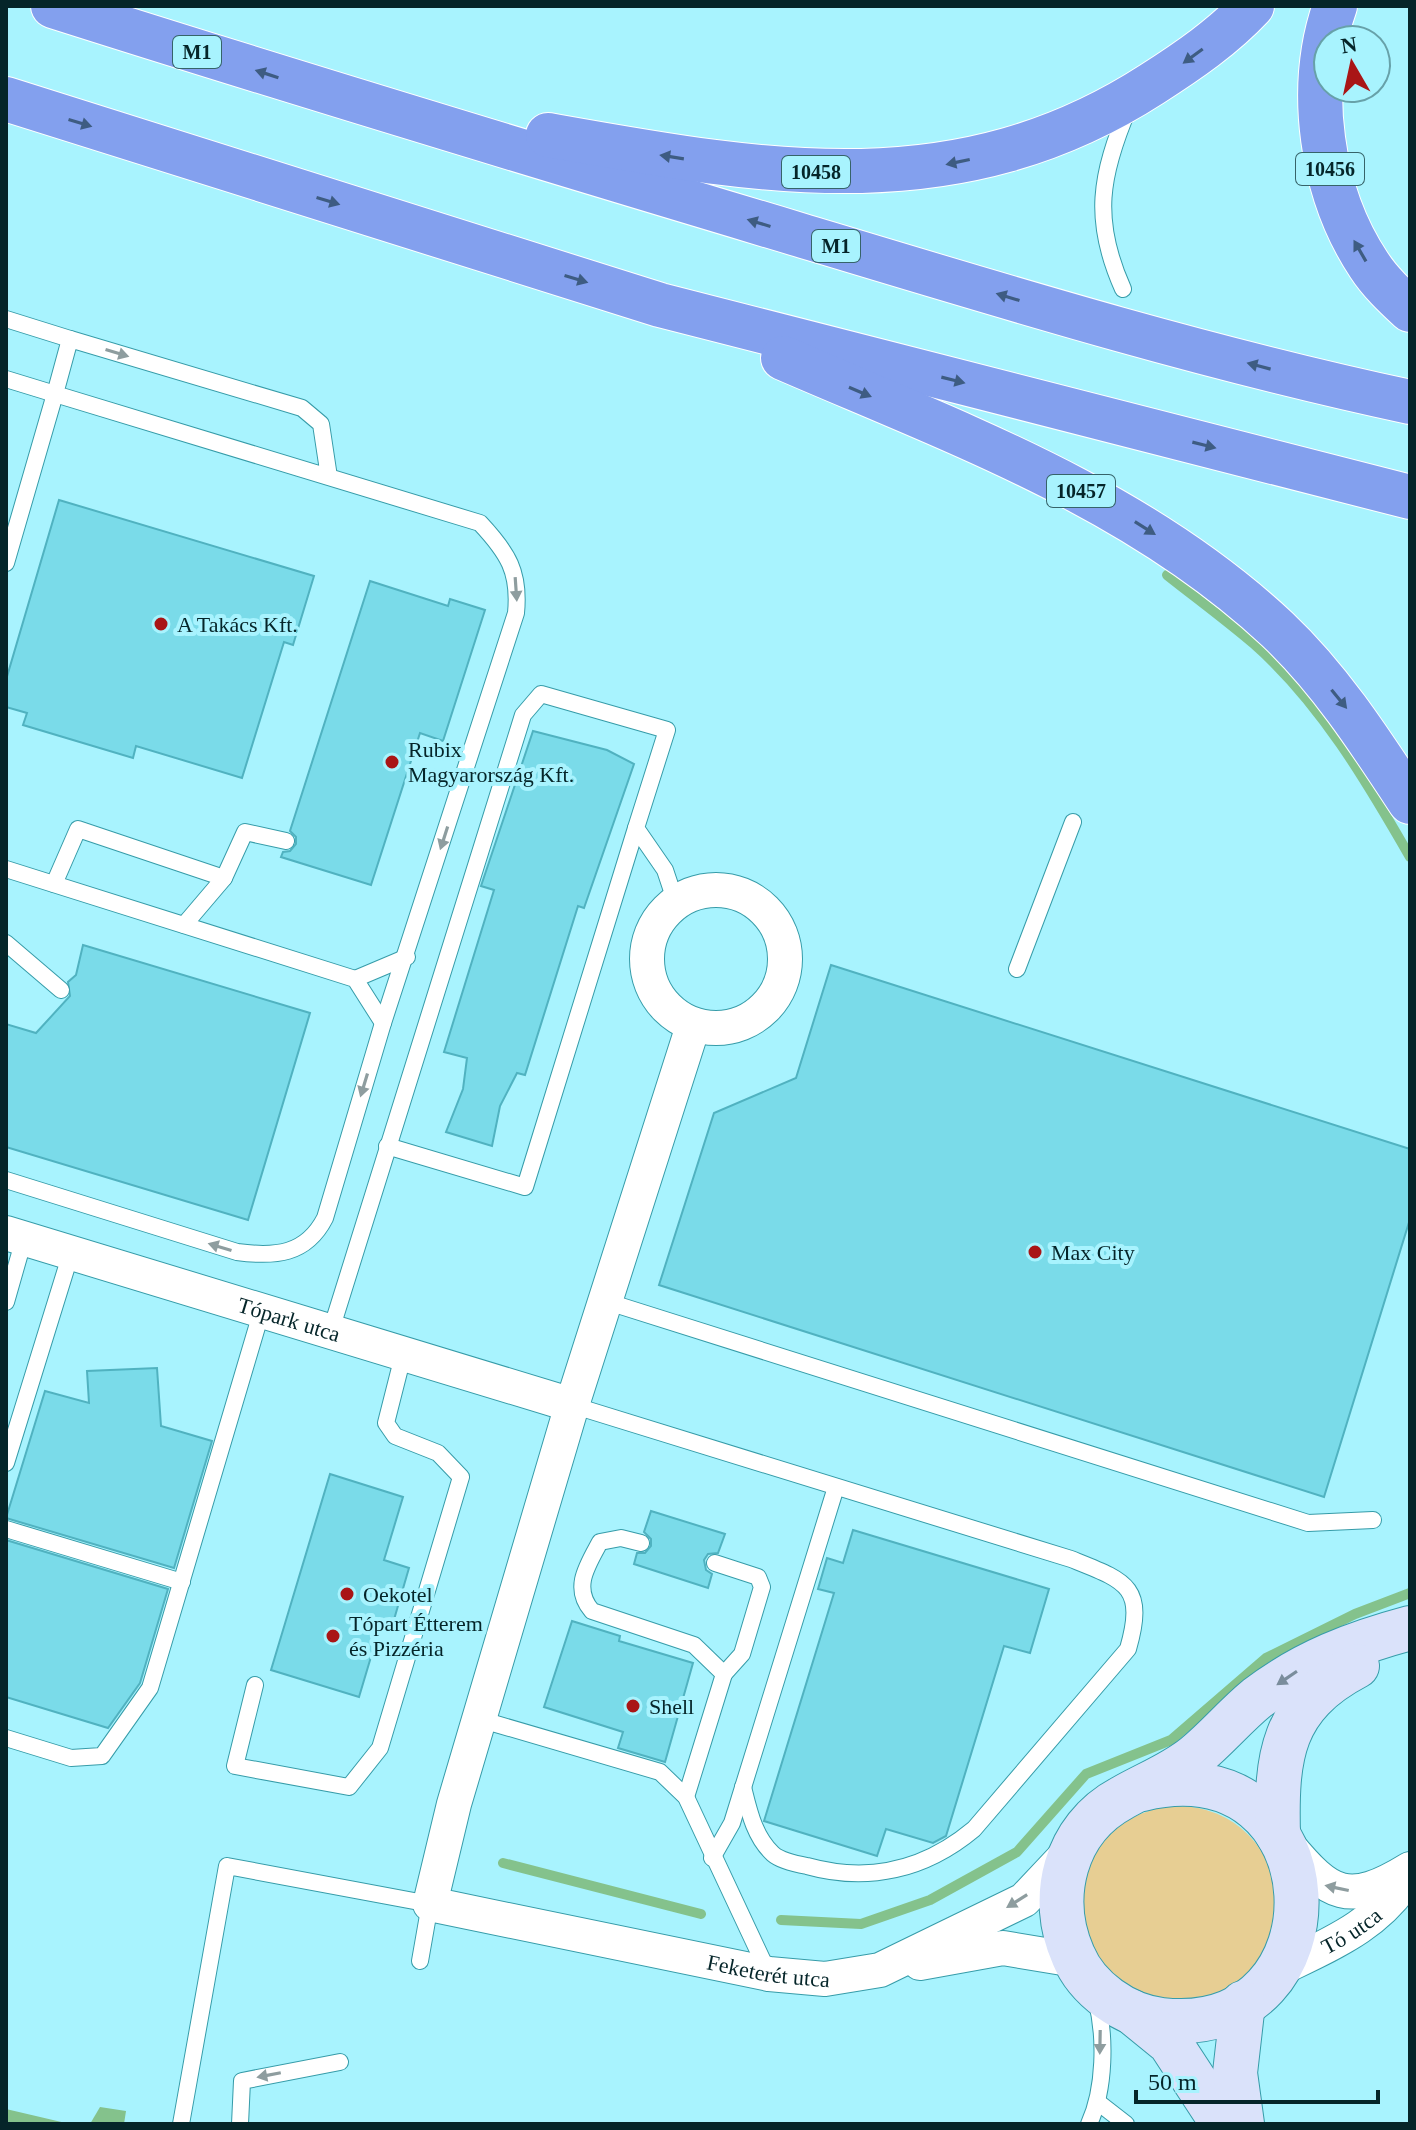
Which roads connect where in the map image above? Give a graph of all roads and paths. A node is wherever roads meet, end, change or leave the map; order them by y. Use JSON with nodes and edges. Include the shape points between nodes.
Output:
{"nodes":[{"id":1,"x":53,"y":6,"type":"edge"},
{"id":2,"x":1252,"y":6,"type":"edge"},
{"id":3,"x":1335,"y":6,"type":"edge"},
{"id":4,"x":1133,"y":96,"type":"junction"},
{"id":5,"x":341,"y":98,"type":"junction"},
{"id":6,"x":6,"y":99,"type":"edge"},
{"id":7,"x":1123,"y":289,"type":"dead end"},
{"id":8,"x":660,"y":305,"type":"junction"},
{"id":9,"x":1410,"y":310,"type":"edge"},
{"id":10,"x":6,"y":319,"type":"edge"},
{"id":11,"x":70,"y":339,"type":"junction"},
{"id":12,"x":6,"y":379,"type":"edge"},
{"id":13,"x":55,"y":394,"type":"junction"},
{"id":14,"x":1410,"y":402,"type":"edge"},
{"id":15,"x":329,"y":477,"type":"junction"},
{"id":16,"x":1410,"y":497,"type":"edge"},
{"id":17,"x":6,"y":563,"type":"edge"},
{"id":18,"x":1410,"y":802,"type":"edge"},
{"id":19,"x":1073,"y":822,"type":"dead end"},
{"id":20,"x":636,"y":828,"type":"junction"},
{"id":21,"x":286,"y":841,"type":"dead end"},
{"id":22,"x":6,"y":869,"type":"edge"},
{"id":23,"x":224,"y":878,"type":"junction"},
{"id":24,"x":54,"y":884,"type":"junction"},
{"id":25,"x":676,"y":903,"type":"junction"},
{"id":26,"x":184,"y":925,"type":"junction"},
{"id":27,"x":6,"y":943,"type":"edge"},
{"id":28,"x":407,"y":957,"type":"junction"},
{"id":29,"x":1017,"y":969,"type":"dead end"},
{"id":30,"x":355,"y":979,"type":"junction"},
{"id":31,"x":61,"y":990,"type":"dead end"},
{"id":32,"x":383,"y":1023,"type":"junction"},
{"id":33,"x":693,"y":1026,"type":"junction"},
{"id":34,"x":387,"y":1146,"type":"junction"},
{"id":35,"x":6,"y":1180,"type":"edge"},
{"id":36,"x":15,"y":1236,"type":"edge"},
{"id":37,"x":71,"y":1253,"type":"junction"},
{"id":38,"x":605,"y":1301,"type":"junction"},
{"id":39,"x":6,"y":1302,"type":"edge"},
{"id":40,"x":262,"y":1310,"type":"junction"},
{"id":41,"x":331,"y":1330,"type":"junction"},
{"id":42,"x":404,"y":1352,"type":"junction"},
{"id":43,"x":572,"y":1405,"type":"junction"},
{"id":44,"x":6,"y":1463,"type":"edge"},
{"id":45,"x":836,"y":1487,"type":"junction"},
{"id":46,"x":1373,"y":1520,"type":"dead end"},
{"id":47,"x":6,"y":1529,"type":"edge"},
{"id":48,"x":641,"y":1543,"type":"dead end"},
{"id":49,"x":715,"y":1563,"type":"dead end"},
{"id":50,"x":182,"y":1582,"type":"junction"},
{"id":51,"x":1410,"y":1628,"type":"edge"},
{"id":52,"x":1410,"y":1637,"type":"edge"},
{"id":53,"x":724,"y":1674,"type":"junction"},
{"id":54,"x":255,"y":1685,"type":"dead end"},
{"id":55,"x":479,"y":1719,"type":"junction"},
{"id":56,"x":6,"y":1738,"type":"edge"},
{"id":57,"x":743,"y":1787,"type":"junction"},
{"id":58,"x":1142,"y":1789,"type":"junction"},
{"id":59,"x":686,"y":1797,"type":"junction"},
{"id":60,"x":1278,"y":1835,"type":"junction"},
{"id":61,"x":1073,"y":1848,"type":"junction"},
{"id":62,"x":712,"y":1858,"type":"junction"},
{"id":63,"x":1410,"y":1871,"type":"edge"},
{"id":64,"x":430,"y":1904,"type":"junction"},
{"id":65,"x":420,"y":1961,"type":"dead end"},
{"id":66,"x":880,"y":1970,"type":"junction"},
{"id":67,"x":1277,"y":1970,"type":"junction"},
{"id":68,"x":1083,"y":1971,"type":"junction"},
{"id":69,"x":769,"y":1974,"type":"junction"},
{"id":70,"x":1243,"y":2003,"type":"junction"},
{"id":71,"x":1132,"y":2012,"type":"junction"},
{"id":72,"x":340,"y":2062,"type":"dead end"},
{"id":73,"x":1099,"y":2103,"type":"junction"},
{"id":74,"x":181,"y":2124,"type":"edge"},
{"id":75,"x":240,"y":2124,"type":"edge"},
{"id":76,"x":1089,"y":2124,"type":"edge"},
{"id":77,"x":1126,"y":2124,"type":"edge"},
{"id":78,"x":1223,"y":2124,"type":"edge"},
{"id":79,"x":1242,"y":2124,"type":"edge"}],
"edges":[{"from":5,"to":1,"type":"highway","number":"M1","one_way":true},
{"from":2,"to":4,"type":"highway","number":"10458","one_way":true,"via":[[1212,42]]},
{"from":9,"to":3,"type":"highway","number":"10456","one_way":true,"via":[[1370,268],[1355,243],[1331,178],[1321,102],[1322,61]]},
{"from":4,"to":5,"type":"highway","number":"10458","one_way":true,"via":[[1060,133],[980,158],[932,168],[820,173],[678,158]]},
{"from":4,"to":7,"type":"lane","via":[[1106,167],[1102,195],[1105,240]]},
{"from":14,"to":5,"type":"highway","number":"M1","one_way":true,"via":[[1053,311]]},
{"from":6,"to":8,"type":"highway","one_way":true},
{"from":8,"to":16,"type":"highway","one_way":true},
{"from":8,"to":18,"type":"highway","number":"10457","one_way":true,"via":[[1047,473],[1176,548],[1231,588],[1314,668]]},
{"from":10,"to":11,"type":"lane"},
{"from":11,"to":13,"type":"lane"},
{"from":11,"to":15,"type":"lane","one_way":true,"via":[[302,408],[321,424]]},
{"from":12,"to":13,"type":"lane"},
{"from":13,"to":15,"type":"lane"},
{"from":13,"to":17,"type":"lane"},
{"from":15,"to":28,"type":"lane","one_way":true,"via":[[480,523],[499,543],[518,587],[516,613]]},
{"from":19,"to":29,"type":"lane"},
{"from":20,"to":25,"type":"lane","via":[[665,870]]},
{"from":20,"to":34,"type":"lane","via":[[525,1187]]},
{"from":20,"to":34,"type":"lane","via":[[667,730],[541,694],[523,715]]},
{"from":21,"to":23,"type":"lane","via":[[245,832]]},
{"from":22,"to":24,"type":"lane"},
{"from":23,"to":24,"type":"lane","via":[[78,829]]},
{"from":23,"to":26,"type":"lane"},
{"from":24,"to":26,"type":"lane"},
{"from":25,"to":33,"type":"street","via":[[655,925],[646,954],[651,984],[667,1010]]},
{"from":25,"to":33,"type":"street","via":[[704,890],[735,892],[762,906],[784,938],[785,977],[765,1010],[731,1028]]},
{"from":26,"to":30,"type":"lane"},
{"from":27,"to":31,"type":"lane"},
{"from":28,"to":30,"type":"lane"},
{"from":28,"to":32,"type":"lane"},
{"from":30,"to":32,"type":"lane"},
{"from":32,"to":35,"type":"lane","one_way":true,"via":[[325,1218],[317,1234],[300,1247],[272,1255],[237,1252]]},
{"from":33,"to":38,"type":"street"},
{"from":34,"to":41,"type":"lane"},
{"from":36,"to":37,"type":"street","name":"Tópark utca"},
{"from":36,"to":39,"type":"lane"},
{"from":37,"to":40,"type":"street","name":"Tópark utca"},
{"from":37,"to":44,"type":"lane"},
{"from":38,"to":43,"type":"street"},
{"from":38,"to":46,"type":"lane","via":[[1308,1523]]},
{"from":40,"to":41,"type":"street","name":"Tópark utca"},
{"from":40,"to":50,"type":"lane"},
{"from":41,"to":42,"type":"street","name":"Tópark utca"},
{"from":42,"to":43,"type":"street","name":"Tópark utca"},
{"from":42,"to":54,"type":"lane","via":[[386,1423],[395,1436],[438,1453],[461,1477],[380,1748],[349,1787],[235,1766]]},
{"from":43,"to":45,"type":"lane"},
{"from":43,"to":55,"type":"street"},
{"from":45,"to":57,"type":"lane"},
{"from":45,"to":57,"type":"lane","via":[[1103,1572],[1124,1584],[1136,1602],[1136,1624],[1128,1649],[974,1829],[947,1852],[920,1864],[855,1874],[825,1872],[775,1856],[760,1839]]},
{"from":47,"to":50,"type":"lane"},
{"from":48,"to":53,"type":"lane","via":[[621,1538],[600,1542],[584,1577],[583,1601],[592,1611],[694,1645]]},
{"from":49,"to":53,"type":"lane","via":[[758,1577],[762,1587],[742,1654]]},
{"from":50,"to":56,"type":"lane","via":[[150,1688],[111,1749],[89,1760]]},
{"from":51,"to":58,"type":"main road","one_way":true,"via":[[1348,1645],[1294,1672],[1257,1698],[1194,1757]]},
{"from":52,"to":60,"type":"main road","via":[[1323,1685],[1299,1712],[1279,1760]]},
{"from":53,"to":59,"type":"lane"},
{"from":55,"to":59,"type":"lane","via":[[660,1772]]},
{"from":55,"to":64,"type":"street"},
{"from":57,"to":62,"type":"lane","via":[[728,1834]]},
{"from":58,"to":60,"type":"main road","via":[[1185,1783],[1218,1789],[1248,1804]]},
{"from":58,"to":61,"type":"main road","via":[[1102,1811]]},
{"from":59,"to":62,"type":"lane"},
{"from":63,"to":60,"type":"street","name":"Tó utca","one_way":true,"via":[[1380,1886],[1336,1890],[1317,1880]]},
{"from":60,"to":67,"type":"main road","via":[[1293,1867],[1299,1903],[1297,1927]]},
{"from":61,"to":66,"type":"street","name":"Feketerét utca","one_way":true,"via":[[1024,1900]]},
{"from":61,"to":68,"type":"main road","via":[[1060,1892],[1060,1915]]},
{"from":62,"to":69,"type":"lane"},
{"from":63,"to":67,"type":"street","name":"Tó utca","via":[[1380,1914],[1350,1935]]},
{"from":64,"to":65,"type":"lane"},
{"from":64,"to":69,"type":"street","name":"Feketerét utca"},
{"from":64,"to":74,"type":"lane","via":[[227,1866]]},
{"from":66,"to":68,"type":"street","via":[[1003,1948]]},
{"from":66,"to":69,"type":"street","name":"Feketerét utca","via":[[825,1979]]},
{"from":67,"to":70,"type":"main road"},
{"from":68,"to":71,"type":"main road"},
{"from":68,"to":73,"type":"lane","one_way":true,"via":[[1101,2018]]},
{"from":70,"to":71,"type":"main road","via":[[1188,2021]]},
{"from":70,"to":79,"type":"main road","via":[[1235,2073]]},
{"from":71,"to":78,"type":"main road","via":[[1170,2043]]},
{"from":72,"to":75,"type":"lane","one_way":true,"via":[[242,2081]]},
{"from":73,"to":76,"type":"lane"},
{"from":73,"to":77,"type":"lane"}]}
